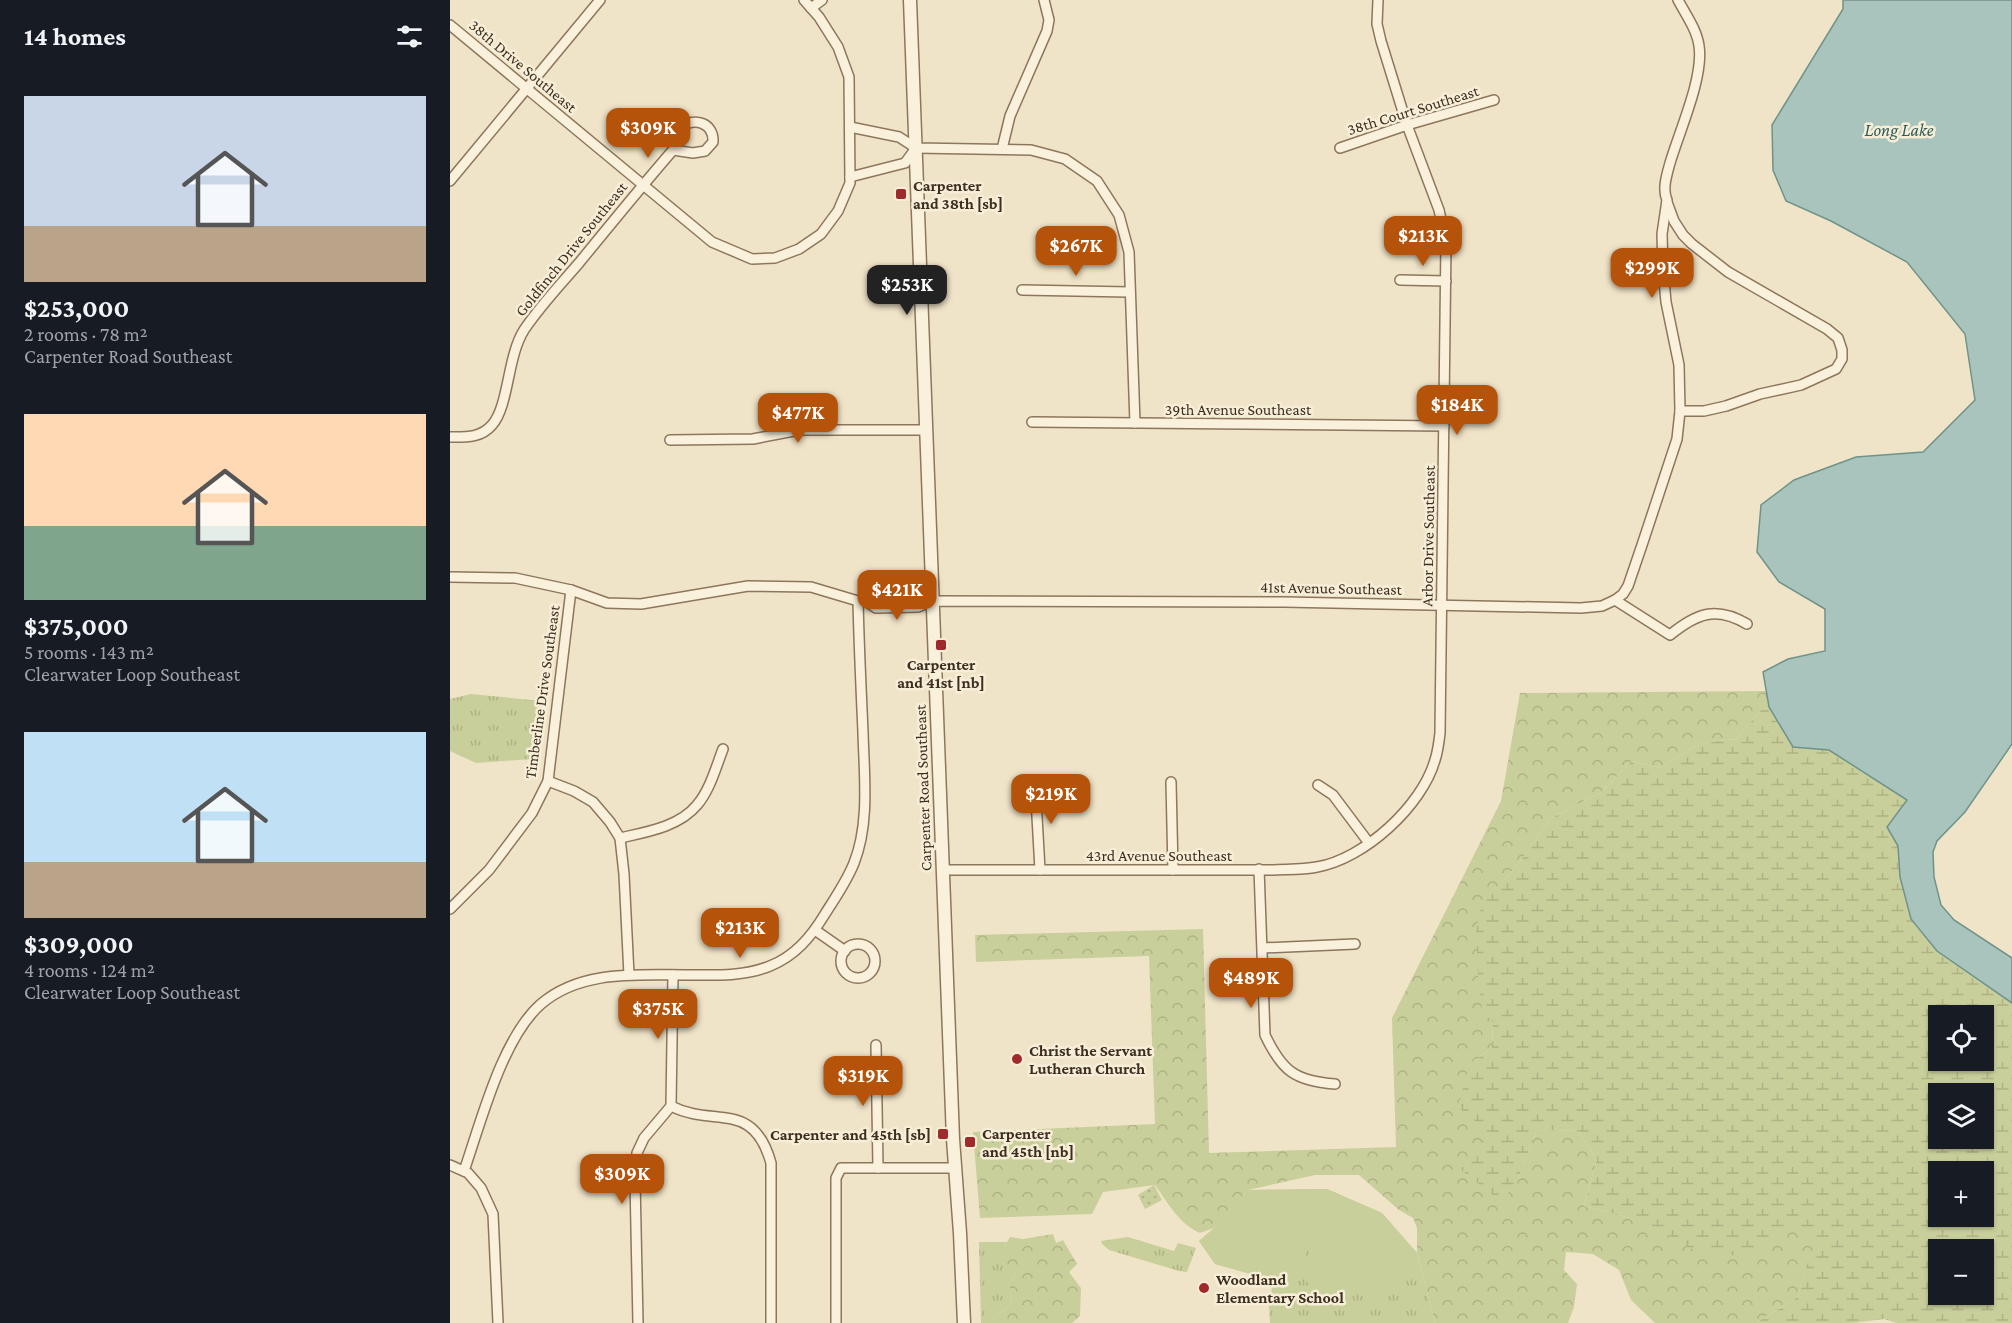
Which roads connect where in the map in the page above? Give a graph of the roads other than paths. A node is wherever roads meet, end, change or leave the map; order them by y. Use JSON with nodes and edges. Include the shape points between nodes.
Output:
{"nodes":[{"id":1,"x":600,"y":0,"type":"edge"},
{"id":2,"x":804,"y":0,"type":"edge"},
{"id":3,"x":822,"y":0,"type":"edge"},
{"id":4,"x":910,"y":0,"type":"edge"},
{"id":5,"x":1044,"y":0,"type":"edge"},
{"id":6,"x":1378,"y":0,"type":"edge"},
{"id":7,"x":1678,"y":0,"type":"edge"},
{"id":8,"x":811,"y":8,"type":"junction"},
{"id":9,"x":450,"y":25,"type":"edge"},
{"id":10,"x":527,"y":89,"type":"junction"},
{"id":11,"x":1494,"y":100,"type":"dead end"},
{"id":12,"x":1407,"y":125,"type":"junction"},
{"id":13,"x":850,"y":126,"type":"junction"},
{"id":14,"x":915,"y":148,"type":"junction"},
{"id":15,"x":1340,"y":148,"type":"dead end"},
{"id":16,"x":1002,"y":149,"type":"junction"},
{"id":17,"x":673,"y":150,"type":"junction"},
{"id":18,"x":850,"y":177,"type":"junction"},
{"id":19,"x":450,"y":181,"type":"edge"},
{"id":20,"x":643,"y":185,"type":"junction"},
{"id":21,"x":1666,"y":200,"type":"junction"},
{"id":22,"x":1400,"y":280,"type":"dead end"},
{"id":23,"x":1446,"y":280,"type":"junction"},
{"id":24,"x":1022,"y":290,"type":"dead end"},
{"id":25,"x":1129,"y":292,"type":"junction"},
{"id":26,"x":1680,"y":411,"type":"junction"},
{"id":27,"x":1032,"y":422,"type":"dead end"},
{"id":28,"x":1135,"y":423,"type":"junction"},
{"id":29,"x":1444,"y":426,"type":"junction"},
{"id":30,"x":927,"y":430,"type":"junction"},
{"id":31,"x":450,"y":437,"type":"edge"},
{"id":32,"x":670,"y":440,"type":"dead end"},
{"id":33,"x":450,"y":577,"type":"edge"},
{"id":34,"x":572,"y":590,"type":"junction"},
{"id":35,"x":1615,"y":600,"type":"junction"},
{"id":36,"x":862,"y":601,"type":"junction"},
{"id":37,"x":932,"y":602,"type":"junction"},
{"id":38,"x":1442,"y":605,"type":"junction"},
{"id":39,"x":1747,"y":624,"type":"dead end"},
{"id":40,"x":723,"y":749,"type":"dead end"},
{"id":41,"x":548,"y":781,"type":"junction"},
{"id":42,"x":1035,"y":781,"type":"dead end"},
{"id":43,"x":1171,"y":782,"type":"dead end"},
{"id":44,"x":1318,"y":785,"type":"dead end"},
{"id":45,"x":620,"y":838,"type":"junction"},
{"id":46,"x":1369,"y":843,"type":"junction"},
{"id":47,"x":1259,"y":869,"type":"junction"},
{"id":48,"x":943,"y":870,"type":"junction"},
{"id":49,"x":1040,"y":870,"type":"junction"},
{"id":50,"x":1173,"y":870,"type":"junction"},
{"id":51,"x":450,"y":909,"type":"edge"},
{"id":52,"x":815,"y":930,"type":"junction"},
{"id":53,"x":1355,"y":944,"type":"dead end"},
{"id":54,"x":1263,"y":948,"type":"junction"},
{"id":55,"x":844,"y":951,"type":"dead end"},
{"id":56,"x":629,"y":975,"type":"junction"},
{"id":57,"x":673,"y":975,"type":"junction"},
{"id":58,"x":876,"y":1045,"type":"dead end"},
{"id":59,"x":1335,"y":1084,"type":"dead end"},
{"id":60,"x":671,"y":1106,"type":"junction"},
{"id":61,"x":450,"y":1166,"type":"edge"},
{"id":62,"x":878,"y":1168,"type":"junction"},
{"id":63,"x":955,"y":1168,"type":"junction"},
{"id":64,"x":464,"y":1171,"type":"junction"},
{"id":65,"x":498,"y":1323,"type":"edge"},
{"id":66,"x":638,"y":1323,"type":"edge"},
{"id":67,"x":771,"y":1323,"type":"edge"},
{"id":68,"x":836,"y":1323,"type":"edge"},
{"id":69,"x":964,"y":1323,"type":"edge"}],
"edges":[{"from":1,"to":10,"type":"street"},
{"from":2,"to":8,"type":"street","name":"38th Drive Southeast"},
{"from":3,"to":8,"type":"street"},
{"from":4,"to":14,"type":"street","name":"Carpenter Road Southeast"},
{"from":5,"to":16,"type":"street","via":[[1049,20],[1047,31],[1010,116]]},
{"from":6,"to":12,"type":"street","name":"Arbor Drive Southeast","via":[[1377,24]]},
{"from":7,"to":21,"type":"street","via":[[1695,31],[1700,61],[1666,177]]},
{"from":8,"to":13,"type":"street","name":"38th Drive Southeast","via":[[838,47],[849,77]]},
{"from":9,"to":10,"type":"street","name":"38th Drive Southeast"},
{"from":10,"to":19,"type":"street"},
{"from":10,"to":20,"type":"street","name":"38th Drive Southeast"},
{"from":11,"to":12,"type":"street","name":"38th Court Southeast"},
{"from":12,"to":15,"type":"street","name":"38th Court Southeast"},
{"from":12,"to":23,"type":"street","name":"Arbor Drive Southeast","via":[[1445,230]]},
{"from":13,"to":14,"type":"street","via":[[899,137]]},
{"from":13,"to":18,"type":"street","name":"38th Drive Southeast"},
{"from":14,"to":16,"type":"street"},
{"from":14,"to":18,"type":"street","via":[[905,163]]},
{"from":14,"to":30,"type":"street","name":"Carpenter Road Southeast"},
{"from":16,"to":25,"type":"street","via":[[1031,150],[1065,159],[1097,181],[1119,215],[1129,252]]},
{"from":17,"to":17,"type":"street","via":[[705,151],[713,142],[712,133],[699,122],[684,124],[678,130]]},
{"from":17,"to":20,"type":"street","name":"Goldfinch Drive Southeast"},
{"from":18,"to":20,"type":"street","name":"38th Drive Southeast","via":[[838,211],[821,234],[799,249],[775,258],[752,259],[712,242]]},
{"from":20,"to":31,"type":"street","name":"Goldfinch Drive Southeast","via":[[523,332],[492,425],[473,437]]},
{"from":21,"to":26,"type":"street","via":[[1663,269],[1678,365]]},
{"from":21,"to":26,"type":"street","via":[[1674,221],[1692,244],[1728,272],[1827,329],[1838,338],[1842,350],[1836,369],[1812,381],[1715,409]]},
{"from":22,"to":23,"type":"street"},
{"from":23,"to":29,"type":"street","name":"Arbor Drive Southeast"},
{"from":24,"to":25,"type":"street"},
{"from":25,"to":28,"type":"street"},
{"from":26,"to":35,"type":"street","via":[[1677,439],[1628,586]]},
{"from":27,"to":28,"type":"street","name":"39th Avenue Southeast"},
{"from":28,"to":29,"type":"street","name":"39th Avenue Southeast"},
{"from":29,"to":38,"type":"street","name":"Arbor Drive Southeast"},
{"from":30,"to":32,"type":"street","via":[[799,430],[753,439]]},
{"from":30,"to":37,"type":"street","name":"Carpenter Road Southeast"},
{"from":33,"to":34,"type":"street","name":"41st Avenue Southeast","via":[[515,578]]},
{"from":34,"to":36,"type":"street","name":"41st Avenue Southeast","via":[[607,603],[642,604],[748,586],[811,587]]},
{"from":34,"to":41,"type":"street","name":"Timberline Drive Southeast"},
{"from":35,"to":38,"type":"street","name":"41st Avenue Southeast","via":[[1581,608]]},
{"from":35,"to":39,"type":"street","via":[[1670,635],[1714,613]]},
{"from":36,"to":37,"type":"street","name":"41st Avenue Southeast","via":[[876,608],[918,608]]},
{"from":36,"to":37,"type":"street","name":"41st Avenue Southeast","via":[[876,593],[915,593]]},
{"from":36,"to":52,"type":"street","via":[[862,832],[854,862]]},
{"from":37,"to":38,"type":"street","name":"41st Avenue Southeast"},
{"from":37,"to":48,"type":"street","name":"Carpenter Road Southeast"},
{"from":38,"to":46,"type":"street","name":"Arbor Drive Southeast","via":[[1440,733],[1435,762],[1398,821]]},
{"from":40,"to":45,"type":"street","via":[[698,805],[684,818]]},
{"from":41,"to":45,"type":"street","via":[[593,802]]},
{"from":41,"to":51,"type":"street","name":"Timberline Drive Southeast","via":[[532,813],[489,870]]},
{"from":42,"to":49,"type":"street"},
{"from":43,"to":50,"type":"street"},
{"from":44,"to":46,"type":"street","via":[[1333,795]]},
{"from":45,"to":56,"type":"street"},
{"from":46,"to":47,"type":"street","name":"43rd Avenue Southeast","via":[[1318,867]]},
{"from":47,"to":50,"type":"street","name":"43rd Avenue Southeast"},
{"from":47,"to":54,"type":"street"},
{"from":48,"to":49,"type":"street","name":"43rd Avenue Southeast"},
{"from":48,"to":63,"type":"street","name":"Carpenter Road Southeast"},
{"from":49,"to":50,"type":"street","name":"43rd Avenue Southeast"},
{"from":52,"to":55,"type":"street"},
{"from":52,"to":57,"type":"street","via":[[792,954],[770,966],[732,975]]},
{"from":53,"to":54,"type":"street"},
{"from":54,"to":59,"type":"street","via":[[1265,1035],[1277,1060],[1305,1079]]},
{"from":56,"to":57,"type":"street"},
{"from":56,"to":64,"type":"street","via":[[592,979],[564,988],[521,1027],[502,1063]]},
{"from":57,"to":60,"type":"street"},
{"from":58,"to":62,"type":"street"},
{"from":60,"to":66,"type":"street","via":[[644,1138],[637,1154]]},
{"from":60,"to":67,"type":"street","via":[[685,1114],[737,1120],[751,1127],[765,1142],[771,1163]]},
{"from":61,"to":64,"type":"street"},
{"from":62,"to":63,"type":"street"},
{"from":62,"to":68,"type":"street","via":[[841,1168],[836,1178]]},
{"from":63,"to":69,"type":"street","name":"Carpenter Road Southeast"},
{"from":64,"to":65,"type":"street","via":[[481,1188],[492,1214]]}]}
